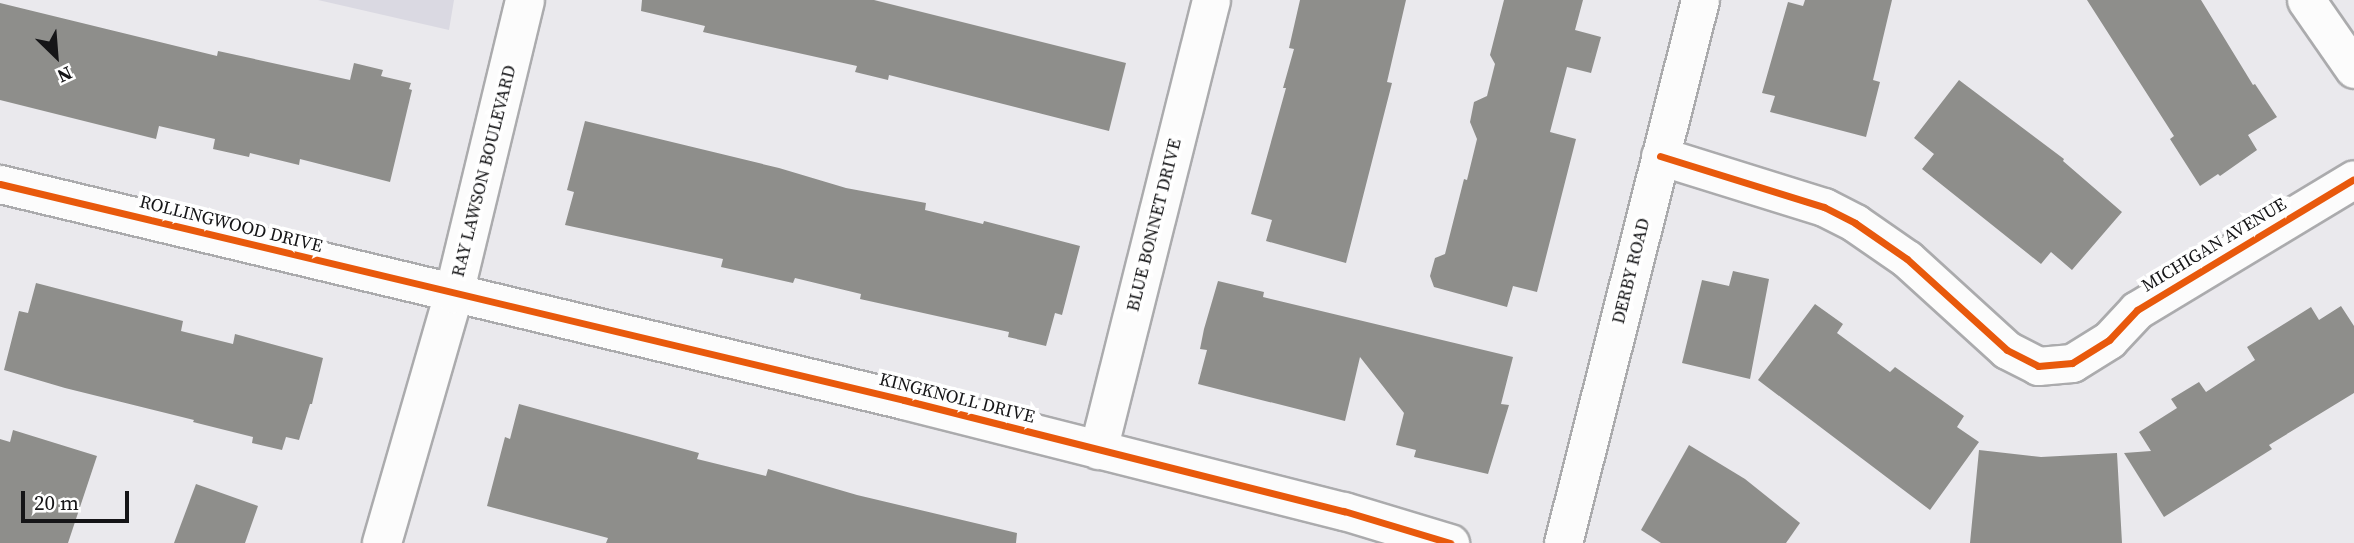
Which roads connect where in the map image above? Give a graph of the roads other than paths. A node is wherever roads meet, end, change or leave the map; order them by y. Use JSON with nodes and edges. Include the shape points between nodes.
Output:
{"nodes":[{"id":1,"x":525,"y":0,"type":"edge"},
{"id":2,"x":1700,"y":0,"type":"edge"},
{"id":3,"x":2306,"y":0,"type":"edge"},
{"id":4,"x":1200,"y":3,"type":"edge"},
{"id":5,"x":2354,"y":69,"type":"edge"},
{"id":6,"x":1660,"y":156,"type":"junction"},
{"id":7,"x":2354,"y":179,"type":"edge"},
{"id":8,"x":0,"y":184,"type":"edge"},
{"id":9,"x":454,"y":294,"type":"junction"},
{"id":10,"x":1098,"y":450,"type":"junction"},
{"id":11,"x":382,"y":543,"type":"edge"},
{"id":12,"x":1450,"y":543,"type":"edge"},
{"id":13,"x":1563,"y":543,"type":"edge"}],
"edges":[{"from":1,"to":9,"type":"street","name":"RAY LAWSON BOULEVARD"},
{"from":2,"to":6,"type":"street","name":"DERBY ROAD"},
{"from":3,"to":5,"type":"street"},
{"from":4,"to":10,"type":"street","name":"BLUE BONNET DRIVE"},
{"from":6,"to":7,"type":"street","name":"MICHIGAN AVENUE","via":[[1824,207],[1855,223],[1907,259],[2007,350],[2038,366],[2072,363],[2109,340],[2137,310]]},
{"from":6,"to":13,"type":"street","name":"DERBY ROAD"},
{"from":8,"to":9,"type":"street","name":"ROLLINGWOOD DRIVE"},
{"from":9,"to":10,"type":"street","name":"KINGKNOLL DRIVE"},
{"from":9,"to":11,"type":"street","name":"RAY LAWSON BOULEVARD"},
{"from":10,"to":12,"type":"street","name":"KINGKNOLL DRIVE","via":[[1344,511]]}]}
